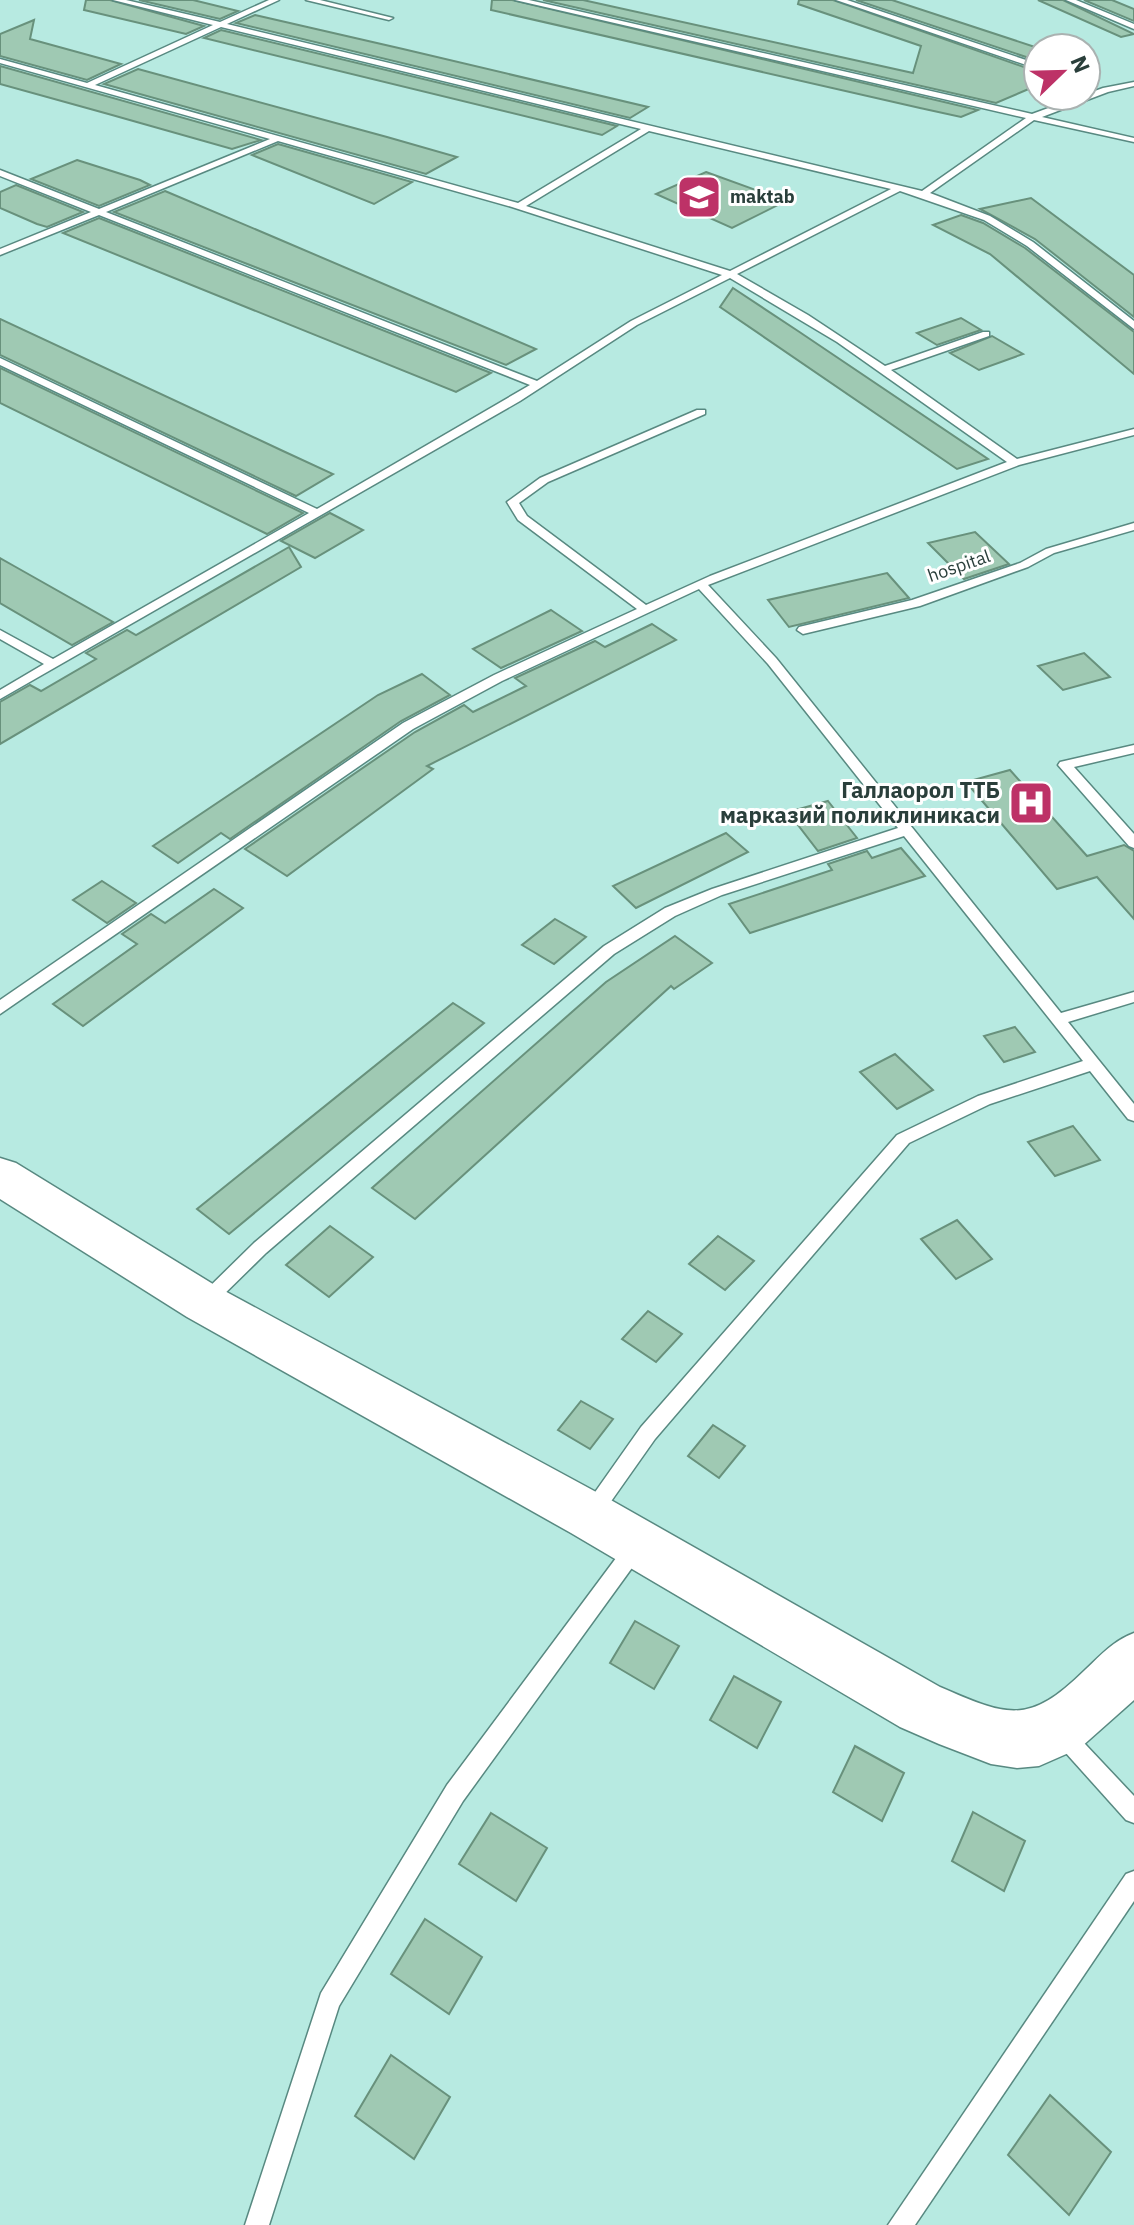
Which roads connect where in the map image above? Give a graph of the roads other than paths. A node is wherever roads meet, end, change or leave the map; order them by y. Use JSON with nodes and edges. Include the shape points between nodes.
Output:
{"nodes":[{"id":1,"x":117,"y":0,"type":"edge"},
{"id":2,"x":275,"y":0,"type":"edge"},
{"id":3,"x":310,"y":0,"type":"edge"},
{"id":4,"x":519,"y":0,"type":"edge"},
{"id":5,"x":840,"y":0,"type":"edge"},
{"id":6,"x":1070,"y":0,"type":"edge"},
{"id":7,"x":389,"y":18,"type":"dead end"},
{"id":8,"x":219,"y":26,"type":"junction"},
{"id":9,"x":1134,"y":27,"type":"edge"},
{"id":10,"x":0,"y":61,"type":"edge"},
{"id":11,"x":1022,"y":62,"type":"edge"},
{"id":12,"x":1134,"y":84,"type":"edge"},
{"id":13,"x":88,"y":85,"type":"junction"},
{"id":14,"x":1102,"y":89,"type":"edge"},
{"id":15,"x":1106,"y":90,"type":"junction"},
{"id":16,"x":1033,"y":117,"type":"junction"},
{"id":17,"x":649,"y":127,"type":"junction"},
{"id":18,"x":275,"y":140,"type":"junction"},
{"id":19,"x":1134,"y":140,"type":"edge"},
{"id":20,"x":0,"y":173,"type":"edge"},
{"id":21,"x":896,"y":190,"type":"junction"},
{"id":22,"x":923,"y":194,"type":"junction"},
{"id":23,"x":519,"y":206,"type":"junction"},
{"id":24,"x":99,"y":212,"type":"junction"},
{"id":25,"x":0,"y":252,"type":"edge"},
{"id":26,"x":730,"y":274,"type":"junction"},
{"id":27,"x":1134,"y":326,"type":"edge"},
{"id":28,"x":986,"y":334,"type":"dead end"},
{"id":29,"x":0,"y":361,"type":"edge"},
{"id":30,"x":882,"y":370,"type":"junction"},
{"id":31,"x":538,"y":385,"type":"junction"},
{"id":32,"x":701,"y":412,"type":"dead end"},
{"id":33,"x":1134,"y":432,"type":"edge"},
{"id":34,"x":1015,"y":463,"type":"junction"},
{"id":35,"x":315,"y":512,"type":"junction"},
{"id":36,"x":1131,"y":531,"type":"edge"},
{"id":37,"x":701,"y":584,"type":"junction"},
{"id":38,"x":644,"y":609,"type":"junction"},
{"id":39,"x":803,"y":630,"type":"dead end"},
{"id":40,"x":0,"y":634,"type":"edge"},
{"id":41,"x":54,"y":665,"type":"junction"},
{"id":42,"x":0,"y":695,"type":"edge"},
{"id":43,"x":1134,"y":749,"type":"edge"},
{"id":44,"x":908,"y":830,"type":"junction"},
{"id":45,"x":1134,"y":843,"type":"edge"},
{"id":46,"x":1134,"y":997,"type":"edge"},
{"id":47,"x":0,"y":1008,"type":"edge"},
{"id":48,"x":1058,"y":1019,"type":"junction"},
{"id":49,"x":1093,"y":1064,"type":"junction"},
{"id":50,"x":1134,"y":1115,"type":"edge"},
{"id":51,"x":0,"y":1176,"type":"edge"},
{"id":52,"x":204,"y":1303,"type":"junction"},
{"id":53,"x":590,"y":1516,"type":"junction"},
{"id":54,"x":638,"y":1543,"type":"junction"},
{"id":55,"x":1134,"y":1660,"type":"edge"},
{"id":56,"x":1059,"y":1731,"type":"junction"},
{"id":57,"x":1134,"y":1812,"type":"edge"},
{"id":58,"x":1134,"y":1882,"type":"edge"},
{"id":59,"x":257,"y":2225,"type":"edge"},
{"id":60,"x":900,"y":2225,"type":"edge"}],
"edges":[{"from":1,"to":8,"type":"lane"},
{"from":2,"to":8,"type":"lane"},
{"from":3,"to":7,"type":"lane"},
{"from":4,"to":16,"type":"lane"},
{"from":5,"to":11,"type":"lane"},
{"from":6,"to":9,"type":"lane"},
{"from":8,"to":13,"type":"lane"},
{"from":8,"to":17,"type":"lane"},
{"from":10,"to":13,"type":"lane"},
{"from":12,"to":15,"type":"lane"},
{"from":13,"to":18,"type":"lane"},
{"from":14,"to":15,"type":"lane"},
{"from":15,"to":16,"type":"lane"},
{"from":16,"to":19,"type":"lane"},
{"from":16,"to":22,"type":"lane"},
{"from":17,"to":21,"type":"lane"},
{"from":17,"to":23,"type":"lane"},
{"from":18,"to":23,"type":"lane"},
{"from":18,"to":24,"type":"lane"},
{"from":20,"to":24,"type":"lane"},
{"from":21,"to":22,"type":"lane"},
{"from":21,"to":26,"type":"lane"},
{"from":22,"to":27,"type":"lane","via":[[987,218],[1030,244]]},
{"from":23,"to":26,"type":"lane"},
{"from":24,"to":25,"type":"lane"},
{"from":24,"to":31,"type":"lane"},
{"from":26,"to":30,"type":"lane"},
{"from":26,"to":31,"type":"lane","via":[[634,323]]},
{"from":28,"to":30,"type":"lane"},
{"from":29,"to":35,"type":"lane"},
{"from":30,"to":34,"type":"lane"},
{"from":31,"to":35,"type":"lane"},
{"from":32,"to":38,"type":"lane","via":[[544,480],[513,502],[522,518]]},
{"from":33,"to":34,"type":"lane"},
{"from":34,"to":37,"type":"lane"},
{"from":35,"to":41,"type":"lane"},
{"from":36,"to":39,"type":"lane","name":"hospital","via":[[1050,551],[916,603]]},
{"from":37,"to":38,"type":"lane"},
{"from":37,"to":44,"type":"lane","via":[[772,661]]},
{"from":38,"to":47,"type":"lane","via":[[408,726]]},
{"from":40,"to":41,"type":"lane"},
{"from":41,"to":42,"type":"lane"},
{"from":43,"to":45,"type":"lane","via":[[1065,765]]},
{"from":44,"to":48,"type":"lane"},
{"from":44,"to":52,"type":"lane","via":[[717,892],[670,912],[609,950],[260,1248]]},
{"from":46,"to":48,"type":"lane"},
{"from":48,"to":49,"type":"lane"},
{"from":49,"to":50,"type":"lane"},
{"from":49,"to":53,"type":"lane","via":[[984,1100],[903,1139],[648,1433]]},
{"from":51,"to":52,"type":"street"},
{"from":52,"to":53,"type":"street"},
{"from":53,"to":54,"type":"street"},
{"from":54,"to":56,"type":"street","via":[[920,1707],[976,1733],[1013,1739]]},
{"from":54,"to":59,"type":"lane","via":[[455,1793],[329,2001]]},
{"from":55,"to":56,"type":"street"},
{"from":56,"to":57,"type":"lane"},
{"from":58,"to":60,"type":"lane"}]}
